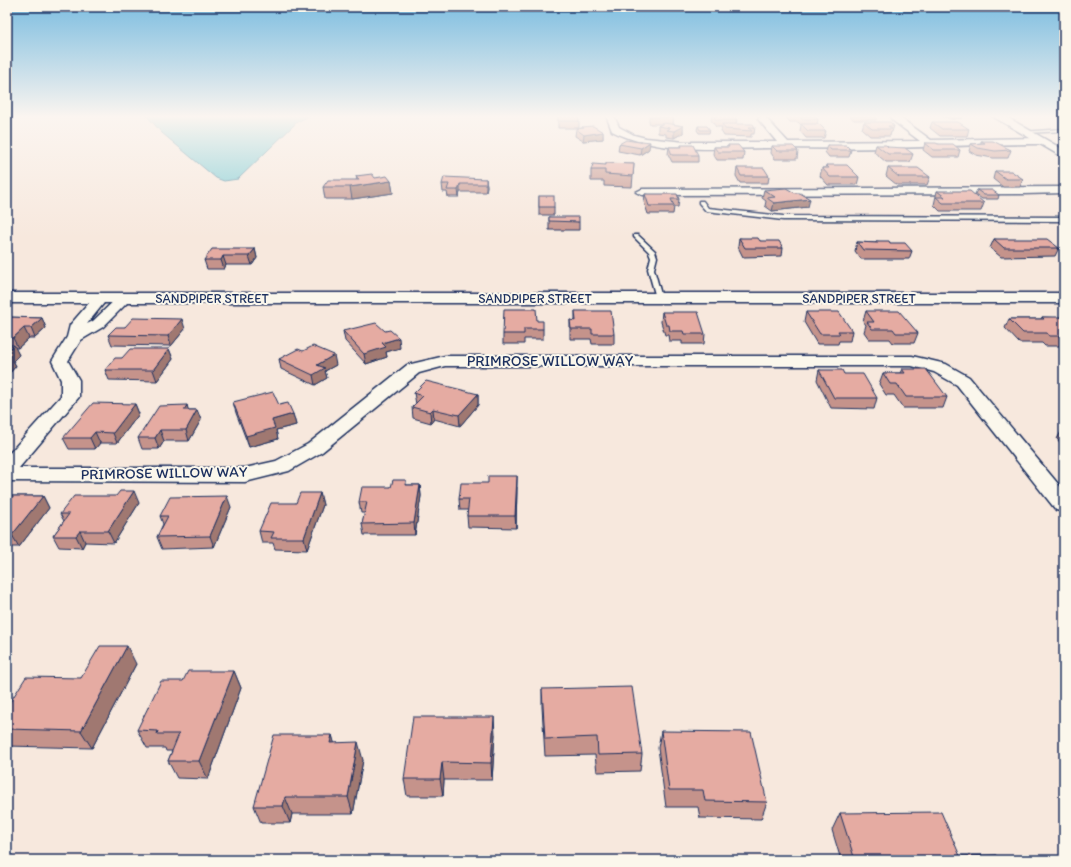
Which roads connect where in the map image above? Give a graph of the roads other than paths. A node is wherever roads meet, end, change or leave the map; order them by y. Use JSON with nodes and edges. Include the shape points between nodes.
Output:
{"nodes":[{"id":1,"x":1064,"y":190,"type":"edge"},
{"id":2,"x":642,"y":192,"type":"dead end"},
{"id":3,"x":701,"y":202,"type":"dead end"},
{"id":4,"x":1064,"y":219,"type":"edge"},
{"id":5,"x":636,"y":236,"type":"dead end"},
{"id":6,"x":7,"y":298,"type":"edge"},
{"id":7,"x":102,"y":298,"type":"junction"},
{"id":8,"x":125,"y":298,"type":"junction"},
{"id":9,"x":659,"y":298,"type":"junction"},
{"id":10,"x":1064,"y":298,"type":"edge"},
{"id":11,"x":75,"y":337,"type":"junction"},
{"id":12,"x":7,"y":469,"type":"edge"},
{"id":13,"x":7,"y":474,"type":"edge"},
{"id":14,"x":1064,"y":505,"type":"edge"}],
"edges":[{"from":1,"to":2,"type":"street"},
{"from":3,"to":4,"type":"lane","via":[[706,209],[783,218]]},
{"from":5,"to":9,"type":"lane","via":[[654,256],[651,269]]},
{"from":6,"to":7,"type":"street","name":"SANDPIPER STREET"},
{"from":7,"to":8,"type":"street","name":"SANDPIPER STREET"},
{"from":7,"to":11,"type":"street","via":[[78,325]]},
{"from":8,"to":9,"type":"street","name":"SANDPIPER STREET"},
{"from":8,"to":11,"type":"street","via":[[98,324]]},
{"from":9,"to":10,"type":"street","name":"SANDPIPER STREET"},
{"from":11,"to":12,"type":"street","via":[[60,361],[70,380],[70,397]]},
{"from":13,"to":14,"type":"street","name":"PRIMROSE WILLOW WAY","via":[[245,475],[282,466],[315,448],[413,369],[445,361],[912,361],[940,368],[964,381]]}]}
